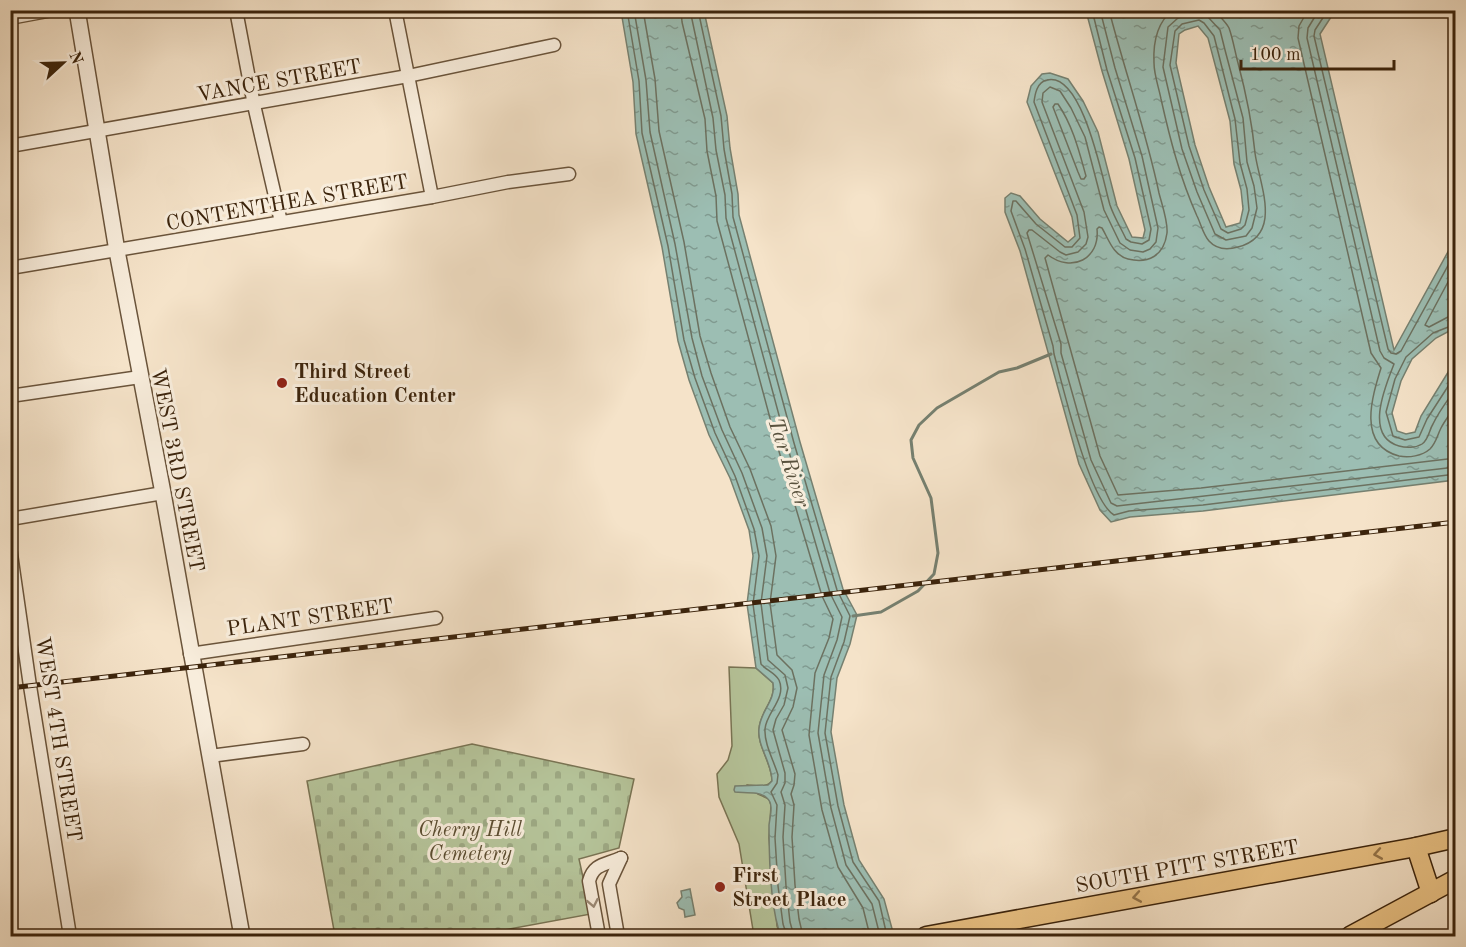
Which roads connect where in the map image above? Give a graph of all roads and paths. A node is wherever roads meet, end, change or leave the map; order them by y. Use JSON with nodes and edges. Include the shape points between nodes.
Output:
{"nodes":[{"id":1,"x":53,"y":10,"type":"edge"},
{"id":2,"x":77,"y":10,"type":"edge"},
{"id":3,"x":236,"y":10,"type":"edge"},
{"id":4,"x":395,"y":10,"type":"edge"},
{"id":5,"x":10,"y":18,"type":"edge"},
{"id":6,"x":554,"y":45,"type":"dead end"},
{"id":7,"x":408,"y":76,"type":"junction"},
{"id":8,"x":255,"y":105,"type":"junction"},
{"id":9,"x":96,"y":132,"type":"junction"},
{"id":10,"x":10,"y":146,"type":"edge"},
{"id":11,"x":569,"y":174,"type":"dead end"},
{"id":12,"x":432,"y":197,"type":"junction"},
{"id":13,"x":280,"y":222,"type":"junction"},
{"id":14,"x":117,"y":251,"type":"junction"},
{"id":15,"x":10,"y":268,"type":"edge"},
{"id":16,"x":140,"y":377,"type":"junction"},
{"id":17,"x":10,"y":396,"type":"edge"},
{"id":18,"x":163,"y":493,"type":"junction"},
{"id":19,"x":10,"y":519,"type":"edge"},
{"id":20,"x":10,"y":547,"type":"edge"},
{"id":21,"x":436,"y":618,"type":"dead end"},
{"id":22,"x":190,"y":654,"type":"junction"},
{"id":23,"x":303,"y":744,"type":"dead end"},
{"id":24,"x":210,"y":756,"type":"junction"},
{"id":25,"x":1455,"y":838,"type":"edge"},
{"id":26,"x":1416,"y":847,"type":"junction"},
{"id":27,"x":594,"y":870,"type":"junction"},
{"id":28,"x":1455,"y":879,"type":"edge"},
{"id":29,"x":610,"y":881,"type":"junction"},
{"id":30,"x":1431,"y":893,"type":"junction"},
{"id":31,"x":617,"y":933,"type":"edge"},
{"id":32,"x":599,"y":935,"type":"edge"},
{"id":33,"x":70,"y":936,"type":"edge"},
{"id":34,"x":242,"y":936,"type":"edge"},
{"id":35,"x":926,"y":936,"type":"edge"},
{"id":36,"x":1350,"y":936,"type":"edge"}],
"edges":[{"from":1,"to":5,"type":"street"},
{"from":2,"to":9,"type":"street","name":"WEST 3RD STREET"},
{"from":3,"to":8,"type":"street"},
{"from":4,"to":7,"type":"street"},
{"from":6,"to":7,"type":"street","name":"VANCE STREET"},
{"from":7,"to":8,"type":"street","name":"VANCE STREET"},
{"from":7,"to":12,"type":"street"},
{"from":8,"to":9,"type":"street","name":"VANCE STREET"},
{"from":8,"to":13,"type":"street"},
{"from":9,"to":10,"type":"street","name":"VANCE STREET"},
{"from":9,"to":14,"type":"street","name":"WEST 3RD STREET"},
{"from":11,"to":12,"type":"street","name":"CONTENTHEA STREET"},
{"from":12,"to":13,"type":"street","name":"CONTENTHEA STREET"},
{"from":13,"to":14,"type":"street","name":"CONTENTHEA STREET"},
{"from":14,"to":15,"type":"street","name":"CONTENTHEA STREET"},
{"from":14,"to":16,"type":"street","name":"WEST 3RD STREET"},
{"from":16,"to":17,"type":"street"},
{"from":16,"to":18,"type":"street","name":"WEST 3RD STREET"},
{"from":18,"to":19,"type":"street"},
{"from":18,"to":22,"type":"street","name":"WEST 3RD STREET"},
{"from":20,"to":33,"type":"street","name":"WEST 4TH STREET"},
{"from":21,"to":22,"type":"street","name":"PLANT STREET"},
{"from":22,"to":24,"type":"street","name":"WEST 3RD STREET"},
{"from":23,"to":24,"type":"street"},
{"from":24,"to":34,"type":"street","name":"WEST 3RD STREET"},
{"from":25,"to":26,"type":"main road","name":"SOUTH PITT STREET"},
{"from":26,"to":30,"type":"main road"},
{"from":26,"to":35,"type":"main road","name":"SOUTH PITT STREET","one_way":true},
{"from":27,"to":29,"type":"street"},
{"from":27,"to":29,"type":"street","via":[[621,858]]},
{"from":27,"to":32,"type":"street","one_way":true,"via":[[589,881]]},
{"from":28,"to":30,"type":"main road"},
{"from":29,"to":31,"type":"street"},
{"from":30,"to":36,"type":"main road"},
{"from":31,"to":32,"type":"street"}]}
